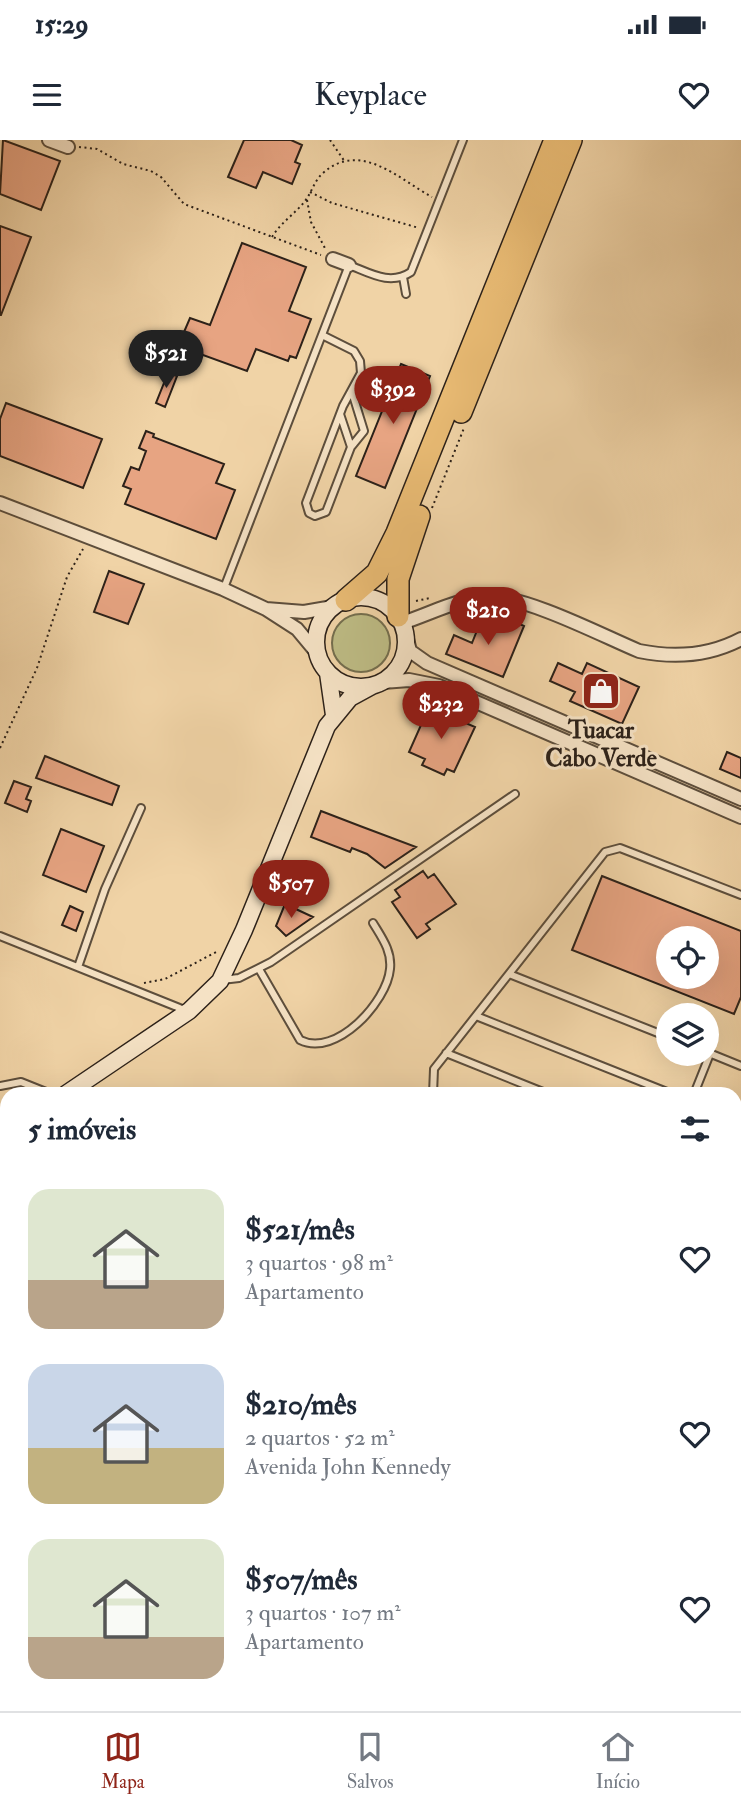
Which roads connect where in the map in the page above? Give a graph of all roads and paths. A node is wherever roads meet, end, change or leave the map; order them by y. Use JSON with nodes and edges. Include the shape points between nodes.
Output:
{"nodes":[{"id":1,"x":49,"y":140,"type":"edge"},
{"id":2,"x":330,"y":140,"type":"edge"},
{"id":3,"x":463,"y":140,"type":"edge"},
{"id":4,"x":555,"y":140,"type":"edge"},
{"id":5,"x":571,"y":140,"type":"edge"},
{"id":6,"x":68,"y":147,"type":"joint"},
{"id":7,"x":345,"y":162,"type":"junction"},
{"id":8,"x":310,"y":192,"type":"junction"},
{"id":9,"x":307,"y":199,"type":"junction"},
{"id":10,"x":439,"y":200,"type":"junction"},
{"id":11,"x":427,"y":230,"type":"junction"},
{"id":12,"x":272,"y":237,"type":"junction"},
{"id":13,"x":333,"y":259,"type":"junction"},
{"id":14,"x":349,"y":265,"type":"junction"},
{"id":15,"x":403,"y":277,"type":"junction"},
{"id":16,"x":406,"y":294,"type":"dead end"},
{"id":17,"x":322,"y":335,"type":"junction"},
{"id":18,"x":352,"y":392,"type":"junction"},
{"id":19,"x":340,"y":414,"type":"junction"},
{"id":20,"x":351,"y":447,"type":"junction"},
{"id":21,"x":0,"y":503,"type":"edge"},
{"id":22,"x":92,"y":539,"type":"junction"},
{"id":23,"x":223,"y":589,"type":"junction"},
{"id":24,"x":339,"y":603,"type":"junction"},
{"id":25,"x":267,"y":609,"type":"junction"},
{"id":26,"x":402,"y":625,"type":"junction"},
{"id":27,"x":741,"y":639,"type":"edge"},
{"id":28,"x":317,"y":653,"type":"junction"},
{"id":29,"x":328,"y":673,"type":"junction"},
{"id":30,"x":377,"y":684,"type":"junction"},
{"id":31,"x":334,"y":715,"type":"junction"},
{"id":32,"x":0,"y":748,"type":"edge"},
{"id":33,"x":515,"y":793,"type":"dead end"},
{"id":34,"x":741,"y":799,"type":"edge"},
{"id":35,"x":141,"y":808,"type":"dead end"},
{"id":36,"x":741,"y":817,"type":"edge"},
{"id":37,"x":741,"y":895,"type":"edge"},
{"id":38,"x":373,"y":923,"type":"dead end"},
{"id":39,"x":0,"y":936,"type":"edge"},
{"id":40,"x":225,"y":948,"type":"dead end"},
{"id":41,"x":78,"y":967,"type":"junction"},
{"id":42,"x":259,"y":969,"type":"junction"},
{"id":43,"x":509,"y":974,"type":"junction"},
{"id":44,"x":220,"y":981,"type":"junction"},
{"id":45,"x":125,"y":987,"type":"junction"},
{"id":46,"x":189,"y":1011,"type":"junction"},
{"id":47,"x":476,"y":1016,"type":"junction"},
{"id":48,"x":656,"y":1032,"type":"edge"},
{"id":49,"x":446,"y":1053,"type":"junction"},
{"id":50,"x":719,"y":1057,"type":"edge"},
{"id":51,"x":704,"y":1066,"type":"edge"},
{"id":52,"x":741,"y":1066,"type":"edge"},
{"id":53,"x":0,"y":1086,"type":"edge"},
{"id":54,"x":34,"y":1087,"type":"edge"},
{"id":55,"x":76,"y":1087,"type":"edge"},
{"id":56,"x":432,"y":1087,"type":"edge"},
{"id":57,"x":531,"y":1087,"type":"edge"},
{"id":58,"x":654,"y":1087,"type":"edge"},
{"id":59,"x":696,"y":1087,"type":"edge"}],
"edges":[{"from":1,"to":6,"type":"street"},
{"from":2,"to":7,"type":"path"},
{"from":3,"to":10,"type":"lane"},
{"from":4,"to":24,"type":"highway","via":[[397,533],[377,572]]},
{"from":5,"to":26,"type":"highway","via":[[409,541],[398,579]]},
{"from":6,"to":12,"type":"path","via":[[97,149],[123,164],[151,171],[184,204]]},
{"from":7,"to":8,"type":"path","via":[[323,173]]},
{"from":7,"to":10,"type":"path","via":[[380,165]]},
{"from":8,"to":9,"type":"path"},
{"from":8,"to":11,"type":"path","via":[[332,203]]},
{"from":9,"to":12,"type":"path","via":[[281,221]]},
{"from":9,"to":13,"type":"path","via":[[316,234]]},
{"from":10,"to":11,"type":"lane"},
{"from":11,"to":15,"type":"lane","via":[[411,272]]},
{"from":12,"to":13,"type":"path"},
{"from":13,"to":14,"type":"street"},
{"from":14,"to":15,"type":"lane","via":[[385,279]]},
{"from":14,"to":17,"type":"lane"},
{"from":15,"to":16,"type":"lane"},
{"from":17,"to":18,"type":"lane","via":[[358,355],[361,373]]},
{"from":17,"to":23,"type":"lane"},
{"from":18,"to":19,"type":"lane"},
{"from":18,"to":20,"type":"lane","via":[[365,430]]},
{"from":19,"to":20,"type":"lane"},
{"from":19,"to":20,"type":"lane","via":[[306,503],[312,515],[326,512]]},
{"from":21,"to":22,"type":"street"},
{"from":22,"to":23,"type":"street"},
{"from":22,"to":32,"type":"path","via":[[67,577],[37,668]]},
{"from":23,"to":25,"type":"street"},
{"from":24,"to":25,"type":"street","via":[[304,612]]},
{"from":24,"to":26,"type":"street","via":[[374,599]]},
{"from":24,"to":28,"type":"street","via":[[318,628]]},
{"from":25,"to":28,"type":"street","via":[[297,629]]},
{"from":26,"to":27,"type":"street","via":[[459,603],[491,597],[522,603],[639,651],[696,654]]},
{"from":26,"to":30,"type":"street","via":[[402,662]]},
{"from":26,"to":34,"type":"street","via":[[410,651],[427,663]]},
{"from":28,"to":29,"type":"street"},
{"from":29,"to":30,"type":"street","via":[[348,685]]},
{"from":29,"to":31,"type":"street"},
{"from":30,"to":31,"type":"street","via":[[350,698]]},
{"from":30,"to":36,"type":"street","via":[[410,680],[439,687]]},
{"from":31,"to":44,"type":"street"},
{"from":33,"to":42,"type":"lane"},
{"from":35,"to":41,"type":"lane","via":[[104,889]]},
{"from":37,"to":43,"type":"lane","via":[[620,848],[610,850]]},
{"from":38,"to":42,"type":"lane","via":[[389,950],[390,972],[384,989],[344,1035],[315,1044],[300,1040]]},
{"from":39,"to":41,"type":"lane"},
{"from":40,"to":45,"type":"path","via":[[165,979]]},
{"from":41,"to":45,"type":"lane"},
{"from":42,"to":44,"type":"lane"},
{"from":43,"to":47,"type":"lane"},
{"from":43,"to":48,"type":"lane"},
{"from":44,"to":46,"type":"street"},
{"from":45,"to":46,"type":"lane"},
{"from":46,"to":55,"type":"street"},
{"from":47,"to":49,"type":"lane"},
{"from":47,"to":58,"type":"lane"},
{"from":49,"to":56,"type":"lane","via":[[431,1075]]},
{"from":49,"to":57,"type":"lane"},
{"from":50,"to":52,"type":"lane"},
{"from":51,"to":59,"type":"lane"},
{"from":53,"to":54,"type":"lane","via":[[21,1082]]}]}
